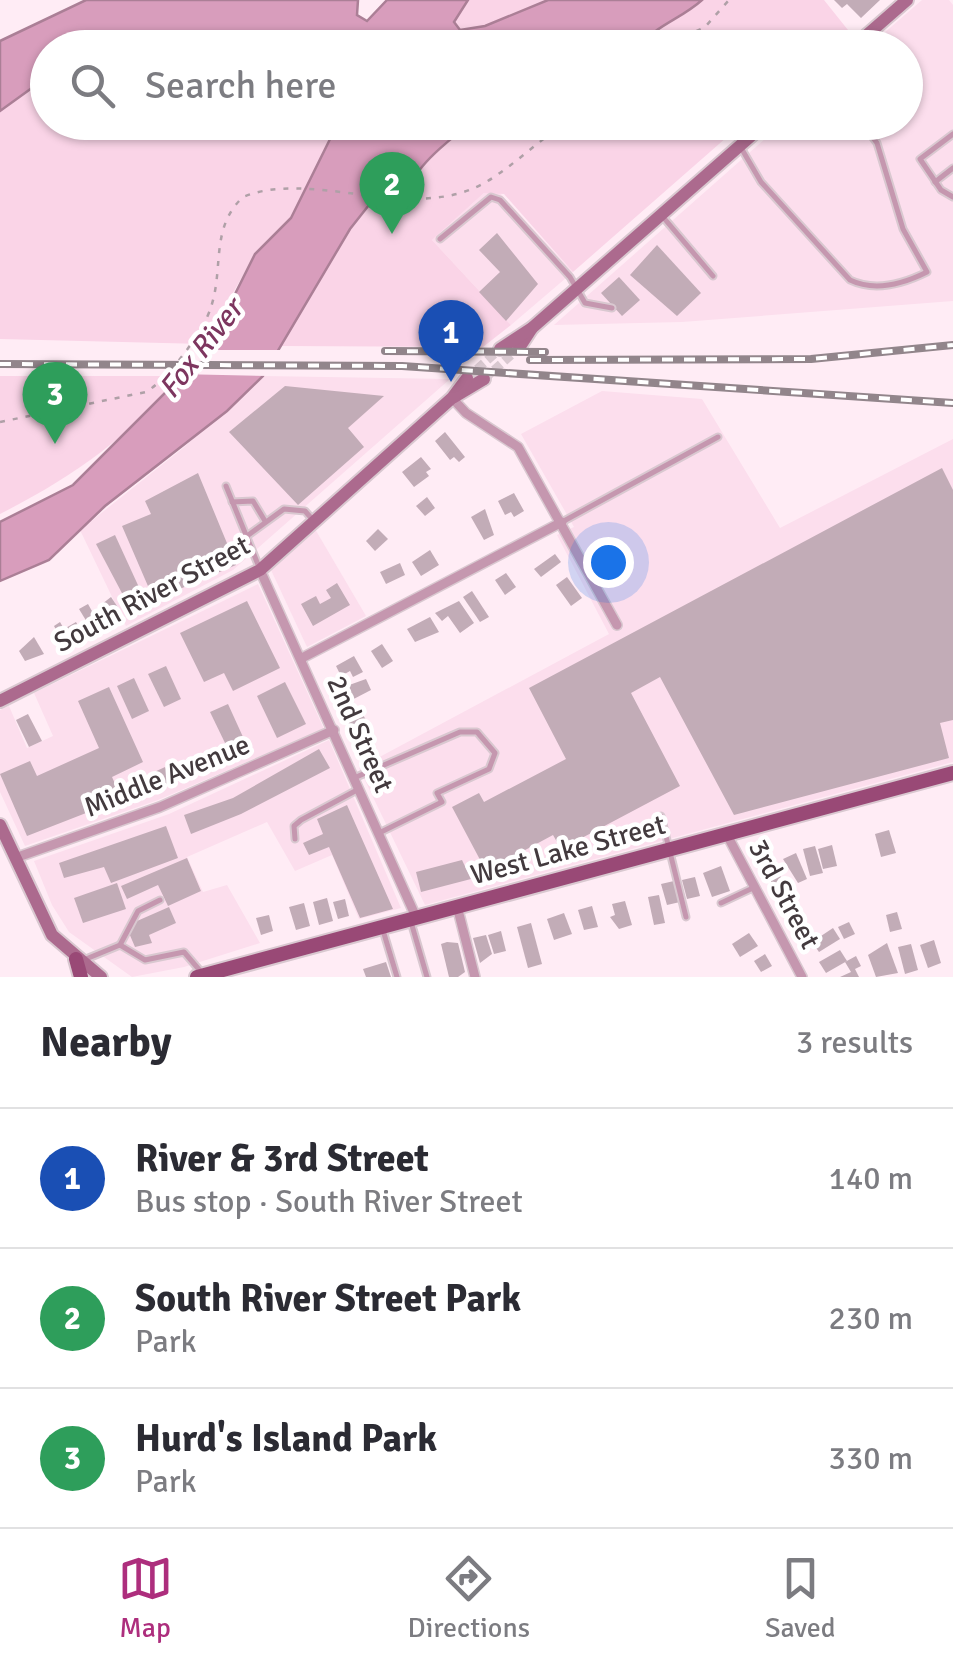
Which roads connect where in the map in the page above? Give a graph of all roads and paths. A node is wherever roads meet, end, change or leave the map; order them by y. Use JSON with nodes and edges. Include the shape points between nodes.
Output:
{"nodes":[{"id":1,"x":729,"y":0,"type":"edge"},
{"id":2,"x":907,"y":0,"type":"edge"},
{"id":3,"x":698,"y":30,"type":"edge"},
{"id":4,"x":873,"y":30,"type":"edge"},
{"id":5,"x":953,"y":134,"type":"edge"},
{"id":6,"x":541,"y":140,"type":"edge"},
{"id":7,"x":746,"y":140,"type":"edge"},
{"id":8,"x":875,"y":140,"type":"edge"},
{"id":9,"x":740,"y":146,"type":"junction"},
{"id":10,"x":953,"y":168,"type":"edge"},
{"id":11,"x":936,"y":182,"type":"junction"},
{"id":12,"x":953,"y":197,"type":"edge"},
{"id":13,"x":662,"y":214,"type":"junction"},
{"id":14,"x":440,"y":238,"type":"dead end"},
{"id":15,"x":713,"y":276,"type":"dead end"},
{"id":16,"x":576,"y":289,"type":"junction"},
{"id":17,"x":612,"y":308,"type":"dead end"},
{"id":18,"x":532,"y":328,"type":"junction"},
{"id":19,"x":500,"y":348,"type":"tunnel mouth"},
{"id":20,"x":519,"y":348,"type":"tunnel mouth"},
{"id":21,"x":466,"y":378,"type":"tunnel mouth"},
{"id":22,"x":484,"y":379,"type":"tunnel mouth"},
{"id":23,"x":452,"y":398,"type":"junction"},
{"id":24,"x":0,"y":422,"type":"edge"},
{"id":25,"x":718,"y":437,"type":"dead end"},
{"id":26,"x":226,"y":486,"type":"dead end"},
{"id":27,"x":232,"y":502,"type":"junction"},
{"id":28,"x":265,"y":521,"type":"junction"},
{"id":29,"x":314,"y":521,"type":"junction"},
{"id":30,"x":562,"y":522,"type":"junction"},
{"id":31,"x":247,"y":536,"type":"junction"},
{"id":32,"x":260,"y":570,"type":"junction"},
{"id":33,"x":618,"y":625,"type":"dead end"},
{"id":34,"x":302,"y":658,"type":"junction"},
{"id":35,"x":0,"y":701,"type":"edge"},
{"id":36,"x":334,"y":730,"type":"junction"},
{"id":37,"x":953,"y":773,"type":"edge"},
{"id":38,"x":354,"y":778,"type":"junction"},
{"id":39,"x":359,"y":789,"type":"junction"},
{"id":40,"x":661,"y":816,"type":"dead end"},
{"id":41,"x":0,"y":825,"type":"edge"},
{"id":42,"x":379,"y":833,"type":"junction"},
{"id":43,"x":726,"y":833,"type":"junction"},
{"id":44,"x":294,"y":839,"type":"dead end"},
{"id":45,"x":670,"y":848,"type":"junction"},
{"id":46,"x":15,"y":858,"type":"junction"},
{"id":47,"x":755,"y":887,"type":"junction"},
{"id":48,"x":160,"y":900,"type":"dead end"},
{"id":49,"x":721,"y":903,"type":"dead end"},
{"id":50,"x":458,"y":906,"type":"junction"},
{"id":51,"x":413,"y":918,"type":"junction"},
{"id":52,"x":686,"y":918,"type":"dead end"},
{"id":53,"x":381,"y":926,"type":"junction"},
{"id":54,"x":120,"y":945,"type":"junction"},
{"id":55,"x":80,"y":966,"type":"edge"},
{"id":56,"x":200,"y":976,"type":"edge"},
{"id":57,"x":101,"y":977,"type":"edge"},
{"id":58,"x":397,"y":977,"type":"edge"},
{"id":59,"x":427,"y":977,"type":"edge"},
{"id":60,"x":475,"y":977,"type":"edge"},
{"id":61,"x":802,"y":977,"type":"edge"}],
"edges":[{"from":1,"to":3,"type":"path"},
{"from":2,"to":4,"type":"street"},
{"from":5,"to":11,"type":"lane","via":[[920,159]]},
{"from":6,"to":24,"type":"path","via":[[473,188],[430,199],[258,190],[231,208],[222,226],[211,310],[163,382],[146,392]]},
{"from":7,"to":9,"type":"street"},
{"from":8,"to":9,"type":"lane","via":[[903,230],[927,272],[864,287],[850,280],[761,182]]},
{"from":9,"to":13,"type":"street"},
{"from":10,"to":11,"type":"lane"},
{"from":11,"to":12,"type":"lane"},
{"from":13,"to":15,"type":"lane"},
{"from":13,"to":16,"type":"street"},
{"from":14,"to":16,"type":"lane","via":[[479,204],[500,200]]},
{"from":16,"to":17,"type":"lane","via":[[588,306]]},
{"from":16,"to":18,"type":"street"},
{"from":18,"to":19,"type":"street"},
{"from":18,"to":20,"type":"street"},
{"from":21,"to":23,"type":"street","name":"South River Street"},
{"from":22,"to":23,"type":"street","name":"South River Street"},
{"from":23,"to":29,"type":"street","name":"South River Street"},
{"from":23,"to":30,"type":"street","via":[[514,442]]},
{"from":25,"to":30,"type":"lane"},
{"from":26,"to":27,"type":"lane"},
{"from":27,"to":28,"type":"lane","via":[[253,502]]},
{"from":27,"to":31,"type":"lane"},
{"from":28,"to":29,"type":"lane","via":[[284,509],[304,511]]},
{"from":28,"to":31,"type":"lane"},
{"from":29,"to":32,"type":"street","name":"South River Street"},
{"from":30,"to":33,"type":"street"},
{"from":30,"to":34,"type":"street"},
{"from":31,"to":32,"type":"lane"},
{"from":32,"to":34,"type":"street","name":"2nd Street"},
{"from":32,"to":35,"type":"street","name":"South River Street"},
{"from":34,"to":36,"type":"street","name":"2nd Street"},
{"from":36,"to":38,"type":"street","name":"2nd Street"},
{"from":36,"to":46,"type":"street","name":"Middle Avenue","via":[[160,807]]},
{"from":37,"to":43,"type":"main road","name":"West Lake Street"},
{"from":38,"to":39,"type":"street","name":"2nd Street"},
{"from":38,"to":42,"type":"lane","via":[[460,732],[485,736],[495,753],[489,769],[437,793],[442,802]]},
{"from":39,"to":42,"type":"street","name":"2nd Street"},
{"from":39,"to":44,"type":"lane","via":[[301,820]]},
{"from":40,"to":45,"type":"lane"},
{"from":41,"to":46,"type":"street"},
{"from":42,"to":51,"type":"street","name":"2nd Street"},
{"from":43,"to":45,"type":"main road","name":"West Lake Street"},
{"from":43,"to":47,"type":"street","name":"3rd Street"},
{"from":45,"to":50,"type":"main road","name":"West Lake Street"},
{"from":45,"to":52,"type":"lane"},
{"from":46,"to":55,"type":"street","via":[[52,936]]},
{"from":47,"to":49,"type":"lane"},
{"from":47,"to":61,"type":"street","name":"3rd Street"},
{"from":48,"to":54,"type":"lane","via":[[138,911]]},
{"from":50,"to":51,"type":"main road","name":"West Lake Street"},
{"from":50,"to":60,"type":"street"},
{"from":51,"to":53,"type":"main road","name":"West Lake Street"},
{"from":51,"to":59,"type":"lane"},
{"from":53,"to":56,"type":"main road","name":"West Lake Street"},
{"from":53,"to":58,"type":"lane"},
{"from":54,"to":55,"type":"lane","via":[[92,954]]},
{"from":54,"to":56,"type":"lane","via":[[145,960],[184,952]]},
{"from":55,"to":57,"type":"street"}]}
